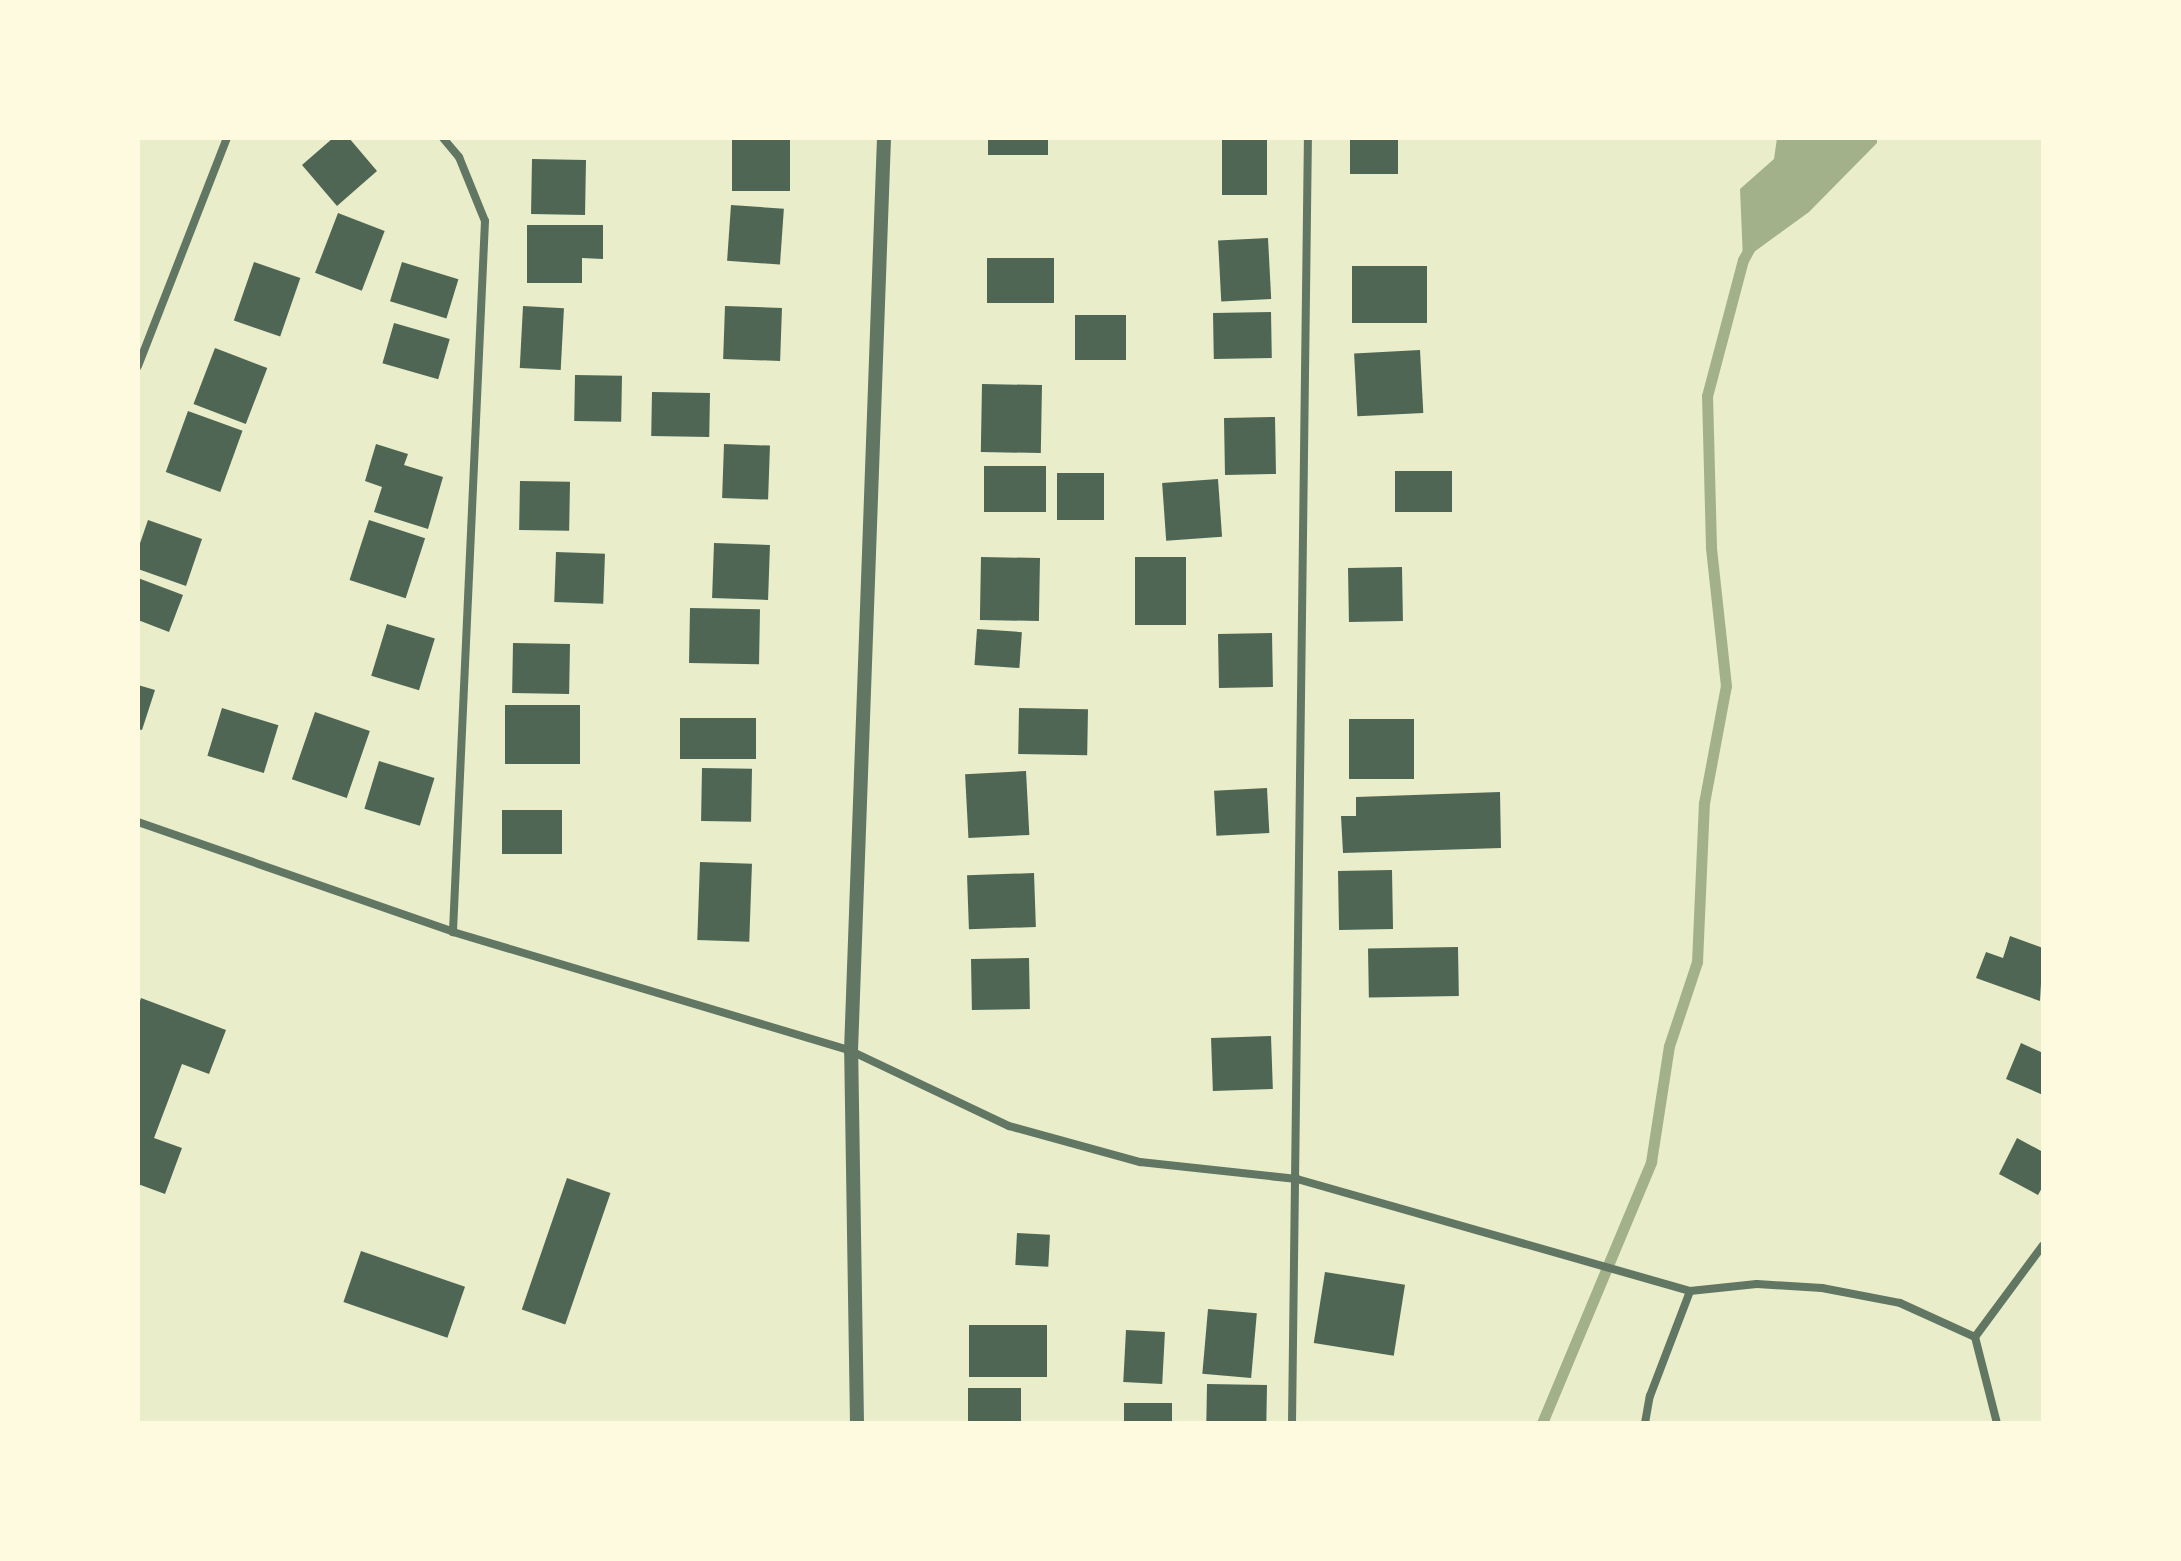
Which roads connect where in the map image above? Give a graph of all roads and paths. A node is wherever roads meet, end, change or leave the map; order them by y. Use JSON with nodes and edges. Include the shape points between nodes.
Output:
{"nodes":[{"id":1,"x":227,"y":138,"type":"edge"},
{"id":2,"x":443,"y":138,"type":"edge"},
{"id":3,"x":884,"y":138,"type":"edge"},
{"id":4,"x":1308,"y":138,"type":"edge"},
{"id":5,"x":149,"y":335,"type":"junction"},
{"id":6,"x":138,"y":336,"type":"edge"},
{"id":7,"x":138,"y":366,"type":"edge"},
{"id":8,"x":138,"y":822,"type":"edge"},
{"id":9,"x":453,"y":932,"type":"junction"},
{"id":10,"x":851,"y":1051,"type":"junction"},
{"id":11,"x":1297,"y":1179,"type":"junction"},
{"id":12,"x":2043,"y":1245,"type":"edge"},
{"id":13,"x":1690,"y":1291,"type":"junction"},
{"id":14,"x":1975,"y":1337,"type":"junction"},
{"id":15,"x":857,"y":1423,"type":"edge"},
{"id":16,"x":1292,"y":1423,"type":"edge"},
{"id":17,"x":1645,"y":1423,"type":"edge"},
{"id":18,"x":1997,"y":1423,"type":"edge"}],
"edges":[{"from":1,"to":5,"type":"street"},
{"from":2,"to":9,"type":"street","via":[[459,157],[485,221]]},
{"from":3,"to":10,"type":"street"},
{"from":4,"to":11,"type":"street"},
{"from":5,"to":6,"type":"street"},
{"from":5,"to":7,"type":"street"},
{"from":8,"to":9,"type":"street"},
{"from":9,"to":10,"type":"street"},
{"from":10,"to":11,"type":"street","via":[[1009,1126],[1140,1162]]},
{"from":10,"to":15,"type":"street"},
{"from":11,"to":13,"type":"street"},
{"from":11,"to":16,"type":"street"},
{"from":12,"to":14,"type":"street"},
{"from":13,"to":14,"type":"street","via":[[1757,1284],[1822,1288],[1900,1303]]},
{"from":13,"to":17,"type":"street"},
{"from":14,"to":18,"type":"street"}]}
